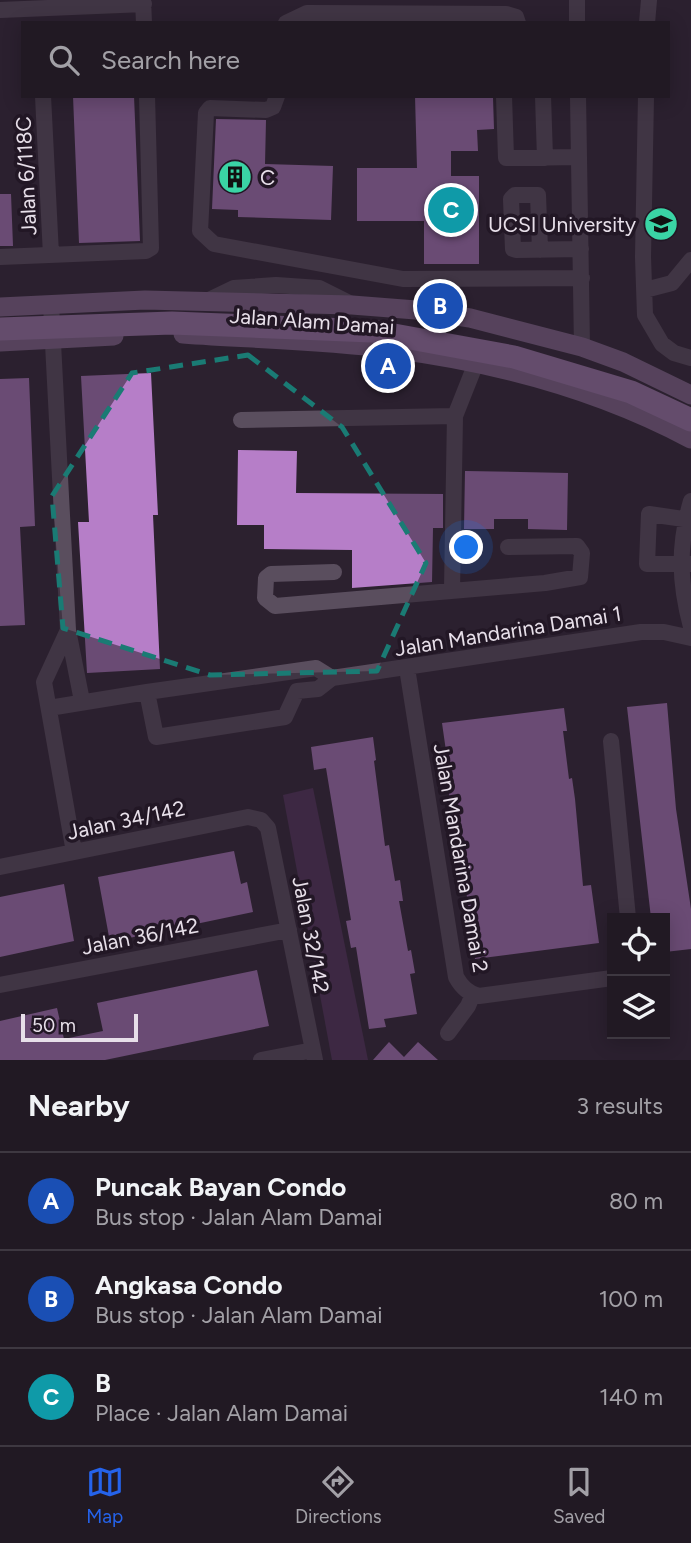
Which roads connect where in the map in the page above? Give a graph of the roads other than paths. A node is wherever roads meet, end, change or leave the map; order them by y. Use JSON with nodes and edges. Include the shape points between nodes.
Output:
{"nodes":[{"id":1,"x":577,"y":0,"type":"edge"},
{"id":2,"x":649,"y":0,"type":"edge"},
{"id":3,"x":143,"y":2,"type":"edge"},
{"id":4,"x":0,"y":10,"type":"edge"},
{"id":5,"x":39,"y":10,"type":"edge"},
{"id":6,"x":144,"y":21,"type":"edge"},
{"id":7,"x":290,"y":21,"type":"edge"},
{"id":8,"x":517,"y":21,"type":"edge"},
{"id":9,"x":577,"y":21,"type":"edge"},
{"id":10,"x":647,"y":21,"type":"edge"},
{"id":11,"x":43,"y":98,"type":"edge"},
{"id":12,"x":147,"y":98,"type":"edge"},
{"id":13,"x":276,"y":98,"type":"edge"},
{"id":14,"x":504,"y":98,"type":"edge"},
{"id":15,"x":543,"y":98,"type":"edge"},
{"id":16,"x":578,"y":98,"type":"edge"},
{"id":17,"x":646,"y":98,"type":"edge"},
{"id":18,"x":579,"y":157,"type":"junction"},
{"id":19,"x":545,"y":158,"type":"junction"},
{"id":20,"x":581,"y":249,"type":"junction"},
{"id":21,"x":540,"y":250,"type":"dead end"},
{"id":22,"x":51,"y":255,"type":"junction"},
{"id":23,"x":0,"y":257,"type":"edge"},
{"id":24,"x":691,"y":260,"type":"edge"},
{"id":25,"x":582,"y":278,"type":"junction"},
{"id":26,"x":645,"y":290,"type":"junction"},
{"id":27,"x":51,"y":305,"type":"junction"},
{"id":28,"x":0,"y":307,"type":"edge"},
{"id":29,"x":0,"y":321,"type":"edge"},
{"id":30,"x":0,"y":329,"type":"edge"},
{"id":31,"x":52,"y":339,"type":"junction"},
{"id":32,"x":0,"y":342,"type":"edge"},
{"id":33,"x":582,"y":347,"type":"junction"},
{"id":34,"x":691,"y":358,"type":"edge"},
{"id":35,"x":475,"y":363,"type":"junction"},
{"id":36,"x":691,"y":395,"type":"edge"},
{"id":37,"x":691,"y":413,"type":"edge"},
{"id":38,"x":455,"y":416,"type":"junction"},
{"id":39,"x":241,"y":420,"type":"dead end"},
{"id":40,"x":691,"y":420,"type":"edge"},
{"id":41,"x":691,"y":439,"type":"edge"},
{"id":42,"x":691,"y":500,"type":"edge"},
{"id":43,"x":688,"y":519,"type":"edge"},
{"id":44,"x":508,"y":547,"type":"dead end"},
{"id":45,"x":686,"y":564,"type":"edge"},
{"id":46,"x":334,"y":572,"type":"dead end"},
{"id":47,"x":452,"y":590,"type":"junction"},
{"id":48,"x":691,"y":627,"type":"edge"},
{"id":49,"x":68,"y":630,"type":"junction"},
{"id":50,"x":691,"y":638,"type":"edge"},
{"id":51,"x":407,"y":668,"type":"junction"},
{"id":52,"x":331,"y":678,"type":"junction"},
{"id":53,"x":147,"y":692,"type":"junction"},
{"id":54,"x":82,"y":701,"type":"junction"},
{"id":55,"x":49,"y":708,"type":"junction"},
{"id":56,"x":611,"y":741,"type":"dead end"},
{"id":57,"x":261,"y":820,"type":"joint"},
{"id":58,"x":74,"y":852,"type":"junction"},
{"id":59,"x":0,"y":867,"type":"edge"},
{"id":60,"x":628,"y":913,"type":"edge"},
{"id":61,"x":289,"y":930,"type":"junction"},
{"id":62,"x":607,"y":979,"type":"edge"},
{"id":63,"x":0,"y":985,"type":"edge"},
{"id":64,"x":473,"y":994,"type":"junction"},
{"id":65,"x":448,"y":1033,"type":"dead end"},
{"id":66,"x":314,"y":1055,"type":"edge"},
{"id":67,"x":261,"y":1060,"type":"edge"}],
"edges":[{"from":1,"to":9,"type":"street"},
{"from":2,"to":10,"type":"street"},
{"from":3,"to":5,"type":"street"},
{"from":3,"to":6,"type":"street"},
{"from":4,"to":5,"type":"street"},
{"from":7,"to":8,"type":"street","via":[[307,13],[506,14]]},
{"from":11,"to":22,"type":"street","name":"Jalan 6/118C"},
{"from":12,"to":22,"type":"street","via":[[151,248]]},
{"from":13,"to":25,"type":"street","via":[[266,110],[210,108],[206,113],[200,231],[214,244],[403,279]]},
{"from":14,"to":19,"type":"street","via":[[506,158]]},
{"from":15,"to":19,"type":"street"},
{"from":16,"to":18,"type":"street"},
{"from":17,"to":26,"type":"street"},
{"from":18,"to":19,"type":"street"},
{"from":18,"to":20,"type":"street"},
{"from":20,"to":21,"type":"street"},
{"from":20,"to":25,"type":"street"},
{"from":22,"to":23,"type":"street"},
{"from":24,"to":26,"type":"street","via":[[672,284]]},
{"from":25,"to":33,"type":"street"},
{"from":26,"to":34,"type":"street","via":[[645,316],[654,333],[674,353]]},
{"from":27,"to":28,"type":"main road","name":"Jalan Alam Damai"},
{"from":27,"to":31,"type":"street"},
{"from":27,"to":33,"type":"main road","name":"Jalan Alam Damai","via":[[145,300],[352,304],[470,318]]},
{"from":29,"to":37,"type":"highway","via":[[174,317],[372,326],[514,352],[632,385]]},
{"from":30,"to":40,"type":"highway","via":[[172,323],[372,331],[514,357],[631,392]]},
{"from":31,"to":32,"type":"main road","name":"Jalan Alam Damai"},
{"from":31,"to":35,"type":"main road","name":"Jalan Alam Damai","via":[[187,334],[351,345]]},
{"from":31,"to":49,"type":"street"},
{"from":33,"to":36,"type":"main road","name":"Jalan Alam Damai"},
{"from":35,"to":38,"type":"street"},
{"from":35,"to":41,"type":"main road","name":"Jalan Alam Damai","via":[[610,401]]},
{"from":38,"to":39,"type":"street"},
{"from":38,"to":47,"type":"street"},
{"from":42,"to":43,"type":"street"},
{"from":43,"to":45,"type":"street","via":[[682,530]]},
{"from":43,"to":45,"type":"street","via":[[649,514],[647,564]]},
{"from":44,"to":47,"type":"street","via":[[577,546],[582,553],[580,577]]},
{"from":45,"to":48,"type":"street","via":[[684,601]]},
{"from":46,"to":47,"type":"street","via":[[271,575],[266,578],[265,598],[275,606]]},
{"from":49,"to":54,"type":"street"},
{"from":49,"to":55,"type":"street","via":[[44,682]]},
{"from":50,"to":51,"type":"street","name":"Jalan Mandarina Damai 1","via":[[641,632]]},
{"from":51,"to":52,"type":"street","name":"Jalan Mandarina Damai 1"},
{"from":51,"to":64,"type":"street","name":"Jalan Mandarina Damai 2","via":[[456,978]]},
{"from":52,"to":53,"type":"street","via":[[316,668]]},
{"from":52,"to":53,"type":"street","via":[[318,689],[297,691],[285,717],[156,737]]},
{"from":53,"to":54,"type":"street"},
{"from":54,"to":55,"type":"street"},
{"from":55,"to":58,"type":"street"},
{"from":56,"to":60,"type":"street"},
{"from":57,"to":58,"type":"street","name":"Jalan 34/142","via":[[248,817]]},
{"from":57,"to":61,"type":"street","name":"Jalan 32/142","via":[[268,828]]},
{"from":58,"to":59,"type":"street","name":"Jalan 34/142"},
{"from":61,"to":63,"type":"street","name":"Jalan 36/142"},
{"from":61,"to":66,"type":"street","name":"Jalan 32/142"},
{"from":62,"to":64,"type":"street","name":"Jalan Mandarina Damai 2"},
{"from":64,"to":65,"type":"street"},
{"from":66,"to":67,"type":"street"}]}
